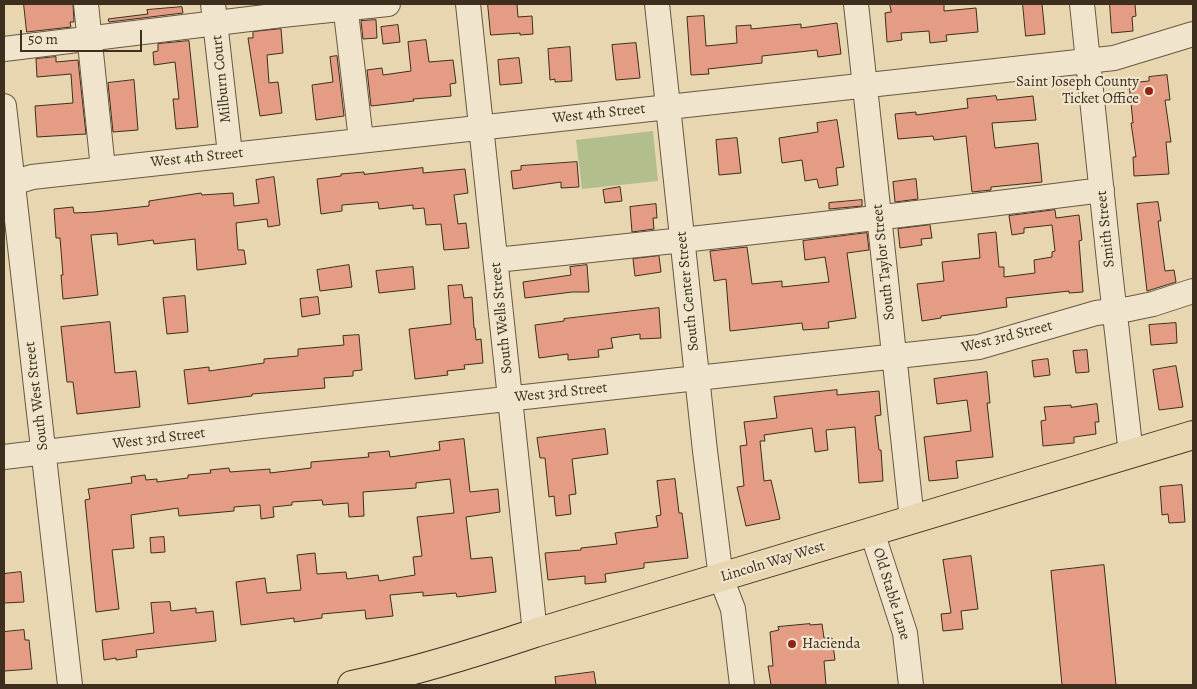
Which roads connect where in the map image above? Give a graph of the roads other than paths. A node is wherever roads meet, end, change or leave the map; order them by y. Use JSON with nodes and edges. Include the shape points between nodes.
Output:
{"nodes":[{"id":1,"x":86,"y":4,"type":"edge"},
{"id":2,"x":388,"y":4,"type":"edge"},
{"id":3,"x":468,"y":4,"type":"edge"},
{"id":4,"x":657,"y":4,"type":"edge"},
{"id":5,"x":856,"y":4,"type":"edge"},
{"id":6,"x":1082,"y":4,"type":"edge"},
{"id":7,"x":346,"y":6,"type":"edge"},
{"id":8,"x":214,"y":14,"type":"edge"},
{"id":9,"x":1193,"y":34,"type":"edge"},
{"id":10,"x":89,"y":40,"type":"junction"},
{"id":11,"x":4,"y":49,"type":"edge"},
{"id":12,"x":1088,"y":61,"type":"junction"},
{"id":13,"x":866,"y":85,"type":"junction"},
{"id":14,"x":4,"y":106,"type":"edge"},
{"id":15,"x":668,"y":106,"type":"junction"},
{"id":16,"x":480,"y":126,"type":"junction"},
{"id":17,"x":361,"y":140,"type":"junction"},
{"id":18,"x":230,"y":154,"type":"junction"},
{"id":19,"x":103,"y":169,"type":"junction"},
{"id":20,"x":8,"y":184,"type":"edge"},
{"id":21,"x":1102,"y":190,"type":"junction"},
{"id":22,"x":879,"y":217,"type":"junction"},
{"id":23,"x":683,"y":241,"type":"junction"},
{"id":24,"x":496,"y":260,"type":"junction"},
{"id":25,"x":1193,"y":292,"type":"edge"},
{"id":26,"x":1115,"y":311,"type":"junction"},
{"id":27,"x":895,"y":357,"type":"junction"},
{"id":28,"x":697,"y":378,"type":"junction"},
{"id":29,"x":511,"y":398,"type":"junction"},
{"id":30,"x":1193,"y":435,"type":"edge"},
{"id":31,"x":43,"y":453,"type":"junction"},
{"id":32,"x":1131,"y":454,"type":"junction"},
{"id":33,"x":4,"y":457,"type":"edge"},
{"id":34,"x":912,"y":520,"type":"junction"},
{"id":35,"x":872,"y":532,"type":"junction"},
{"id":36,"x":721,"y":578,"type":"junction"},
{"id":37,"x":535,"y":633,"type":"junction"},
{"id":38,"x":70,"y":685,"type":"edge"},
{"id":39,"x":352,"y":685,"type":"edge"},
{"id":40,"x":742,"y":685,"type":"edge"},
{"id":41,"x":911,"y":685,"type":"edge"}],
"edges":[{"from":1,"to":10,"type":"street"},
{"from":2,"to":7,"type":"street"},
{"from":3,"to":16,"type":"street","name":"South Wells Street"},
{"from":4,"to":15,"type":"street","name":"South Center Street"},
{"from":5,"to":13,"type":"street","name":"South Taylor Street"},
{"from":6,"to":12,"type":"street","name":"Smith Street"},
{"from":7,"to":8,"type":"street"},
{"from":7,"to":17,"type":"street"},
{"from":8,"to":10,"type":"street"},
{"from":8,"to":18,"type":"street","name":"Milburn Court"},
{"from":9,"to":12,"type":"street","name":"West 4th Street","via":[[1114,58]]},
{"from":10,"to":11,"type":"street"},
{"from":10,"to":19,"type":"street"},
{"from":12,"to":13,"type":"street","name":"West 4th Street"},
{"from":12,"to":21,"type":"street","name":"Smith Street"},
{"from":13,"to":15,"type":"street","name":"West 4th Street"},
{"from":13,"to":22,"type":"street","name":"South Taylor Street"},
{"from":14,"to":20,"type":"street","name":"South West Street"},
{"from":15,"to":16,"type":"street","name":"West 4th Street"},
{"from":15,"to":23,"type":"street","name":"South Center Street"},
{"from":16,"to":17,"type":"street","name":"West 4th Street"},
{"from":16,"to":24,"type":"street","name":"South Wells Street"},
{"from":17,"to":18,"type":"street","name":"West 4th Street"},
{"from":18,"to":19,"type":"street","name":"West 4th Street"},
{"from":19,"to":20,"type":"street","name":"West 4th Street","via":[[32,177]]},
{"from":20,"to":31,"type":"street","name":"South West Street"},
{"from":21,"to":22,"type":"street"},
{"from":21,"to":26,"type":"street","name":"Smith Street"},
{"from":22,"to":23,"type":"street"},
{"from":22,"to":27,"type":"street","name":"South Taylor Street"},
{"from":23,"to":24,"type":"street"},
{"from":23,"to":28,"type":"street","name":"South Center Street"},
{"from":24,"to":29,"type":"street","name":"South Wells Street"},
{"from":25,"to":26,"type":"street","name":"West 3rd Street"},
{"from":26,"to":27,"type":"street","name":"West 3rd Street","via":[[979,347]]},
{"from":26,"to":32,"type":"street","name":"Smith Street"},
{"from":27,"to":28,"type":"street","name":"West 3rd Street"},
{"from":27,"to":34,"type":"street","name":"South Taylor Street"},
{"from":28,"to":29,"type":"street","name":"West 3rd Street"},
{"from":28,"to":36,"type":"street","name":"South Center Street"},
{"from":29,"to":31,"type":"street","name":"West 3rd Street"},
{"from":29,"to":37,"type":"street","name":"South Wells Street"},
{"from":30,"to":32,"type":"main road","name":"Lincoln Way West"},
{"from":31,"to":33,"type":"street","name":"West 3rd Street"},
{"from":31,"to":38,"type":"street","name":"South West Street"},
{"from":32,"to":34,"type":"main road","name":"Lincoln Way West"},
{"from":34,"to":35,"type":"main road","name":"Lincoln Way West"},
{"from":35,"to":36,"type":"main road","name":"Lincoln Way West"},
{"from":35,"to":41,"type":"street","name":"Old Stable Lane","via":[[906,633]]},
{"from":36,"to":37,"type":"main road","name":"Lincoln Way West"},
{"from":36,"to":40,"type":"street","name":"South Center Street","via":[[733,609]]},
{"from":37,"to":39,"type":"main road","name":"Lincoln Way West","via":[[396,676]]}]}
